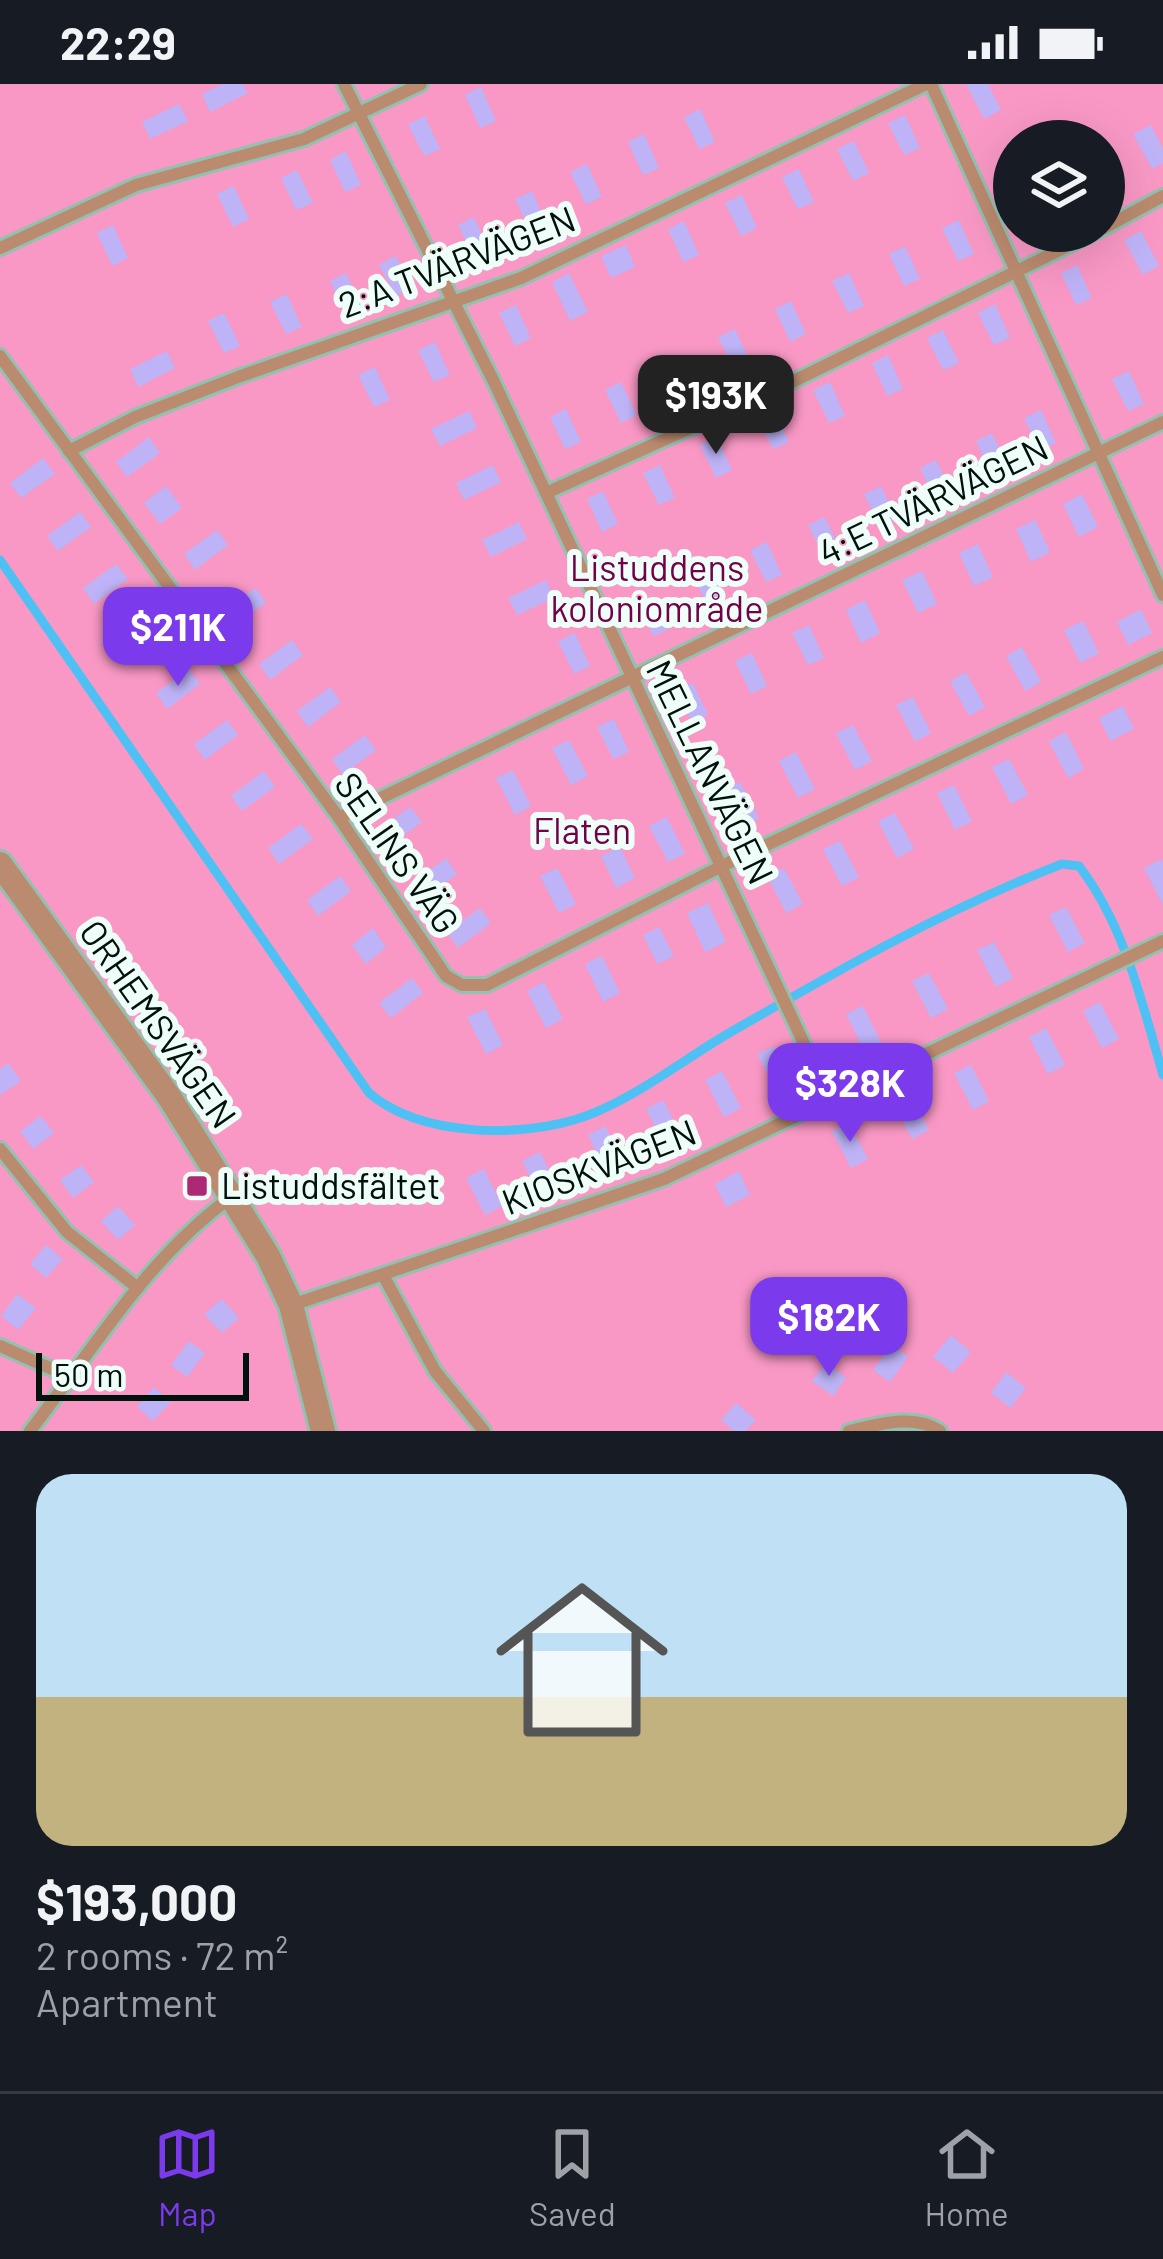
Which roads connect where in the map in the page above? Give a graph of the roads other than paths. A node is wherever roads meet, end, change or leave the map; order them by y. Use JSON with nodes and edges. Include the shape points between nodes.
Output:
{"nodes":[{"id":1,"x":344,"y":84,"type":"edge"},
{"id":2,"x":421,"y":84,"type":"edge"},
{"id":3,"x":929,"y":84,"type":"edge"},
{"id":4,"x":358,"y":114,"type":"junction"},
{"id":5,"x":1163,"y":196,"type":"edge"},
{"id":6,"x":1125,"y":217,"type":"edge"},
{"id":7,"x":0,"y":248,"type":"edge"},
{"id":8,"x":1060,"y":252,"type":"edge"},
{"id":9,"x":1018,"y":268,"type":"junction"},
{"id":10,"x":449,"y":302,"type":"junction"},
{"id":11,"x":0,"y":356,"type":"edge"},
{"id":12,"x":1163,"y":422,"type":"edge"},
{"id":13,"x":69,"y":451,"type":"junction"},
{"id":14,"x":1096,"y":454,"type":"junction"},
{"id":15,"x":546,"y":493,"type":"junction"},
{"id":16,"x":1163,"y":595,"type":"edge"},
{"id":17,"x":1163,"y":657,"type":"edge"},
{"id":18,"x":631,"y":678,"type":"junction"},
{"id":19,"x":339,"y":818,"type":"junction"},
{"id":20,"x":0,"y":864,"type":"edge"},
{"id":21,"x":722,"y":866,"type":"junction"},
{"id":22,"x":1163,"y":941,"type":"edge"},
{"id":23,"x":830,"y":1099,"type":"junction"},
{"id":24,"x":0,"y":1149,"type":"edge"},
{"id":25,"x":232,"y":1196,"type":"junction"},
{"id":26,"x":383,"y":1274,"type":"junction"},
{"id":27,"x":138,"y":1288,"type":"junction"},
{"id":28,"x":291,"y":1305,"type":"junction"},
{"id":29,"x":0,"y":1346,"type":"edge"},
{"id":30,"x":70,"y":1377,"type":"junction"},
{"id":31,"x":30,"y":1431,"type":"edge"},
{"id":32,"x":323,"y":1431,"type":"edge"},
{"id":33,"x":484,"y":1431,"type":"edge"},
{"id":34,"x":849,"y":1431,"type":"edge"},
{"id":35,"x":940,"y":1431,"type":"edge"}],
"edges":[{"from":1,"to":4,"type":"lane","name":"MELLANVÄGEN"},
{"from":2,"to":4,"type":"lane"},
{"from":3,"to":9,"type":"lane"},
{"from":3,"to":10,"type":"lane","name":"2:A TVÄRVÄGEN","via":[[521,278]]},
{"from":4,"to":7,"type":"lane","via":[[304,139],[136,185]]},
{"from":4,"to":10,"type":"lane","name":"MELLANVÄGEN"},
{"from":5,"to":6,"type":"lane"},
{"from":8,"to":9,"type":"lane"},
{"from":9,"to":14,"type":"lane"},
{"from":9,"to":15,"type":"lane"},
{"from":10,"to":13,"type":"lane","name":"2:A TVÄRVÄGEN","via":[[135,417]]},
{"from":10,"to":15,"type":"lane","name":"MELLANVÄGEN"},
{"from":11,"to":13,"type":"lane","name":"SELINS VÄG"},
{"from":12,"to":14,"type":"lane","name":"4:E TVÄRVÄGEN"},
{"from":13,"to":19,"type":"lane","name":"SELINS VÄG"},
{"from":14,"to":16,"type":"lane"},
{"from":14,"to":18,"type":"lane","name":"4:E TVÄRVÄGEN"},
{"from":15,"to":18,"type":"lane","name":"MELLANVÄGEN"},
{"from":17,"to":21,"type":"lane","name":"SELINS VÄG"},
{"from":18,"to":19,"type":"lane","name":"4:E TVÄRVÄGEN"},
{"from":18,"to":21,"type":"lane","name":"MELLANVÄGEN"},
{"from":19,"to":21,"type":"lane","name":"SELINS VÄG","via":[[446,976],[462,985],[488,985]]},
{"from":20,"to":25,"type":"street","name":"ORHEMSVÄGEN"},
{"from":21,"to":23,"type":"lane","name":"MELLANVÄGEN"},
{"from":22,"to":23,"type":"lane","name":"KIOSKVÄGEN"},
{"from":23,"to":26,"type":"lane","name":"KIOSKVÄGEN","via":[[664,1179]]},
{"from":24,"to":27,"type":"lane","via":[[67,1232]]},
{"from":25,"to":27,"type":"lane"},
{"from":25,"to":28,"type":"street","name":"ORHEMSVÄGEN"},
{"from":26,"to":28,"type":"lane","name":"KIOSKVÄGEN"},
{"from":26,"to":33,"type":"lane","via":[[435,1371]]},
{"from":27,"to":30,"type":"lane"},
{"from":28,"to":32,"type":"street","name":"ORHEMSVÄGEN"},
{"from":29,"to":30,"type":"lane"},
{"from":30,"to":31,"type":"lane"},
{"from":34,"to":35,"type":"lane","via":[[895,1421]]}]}
